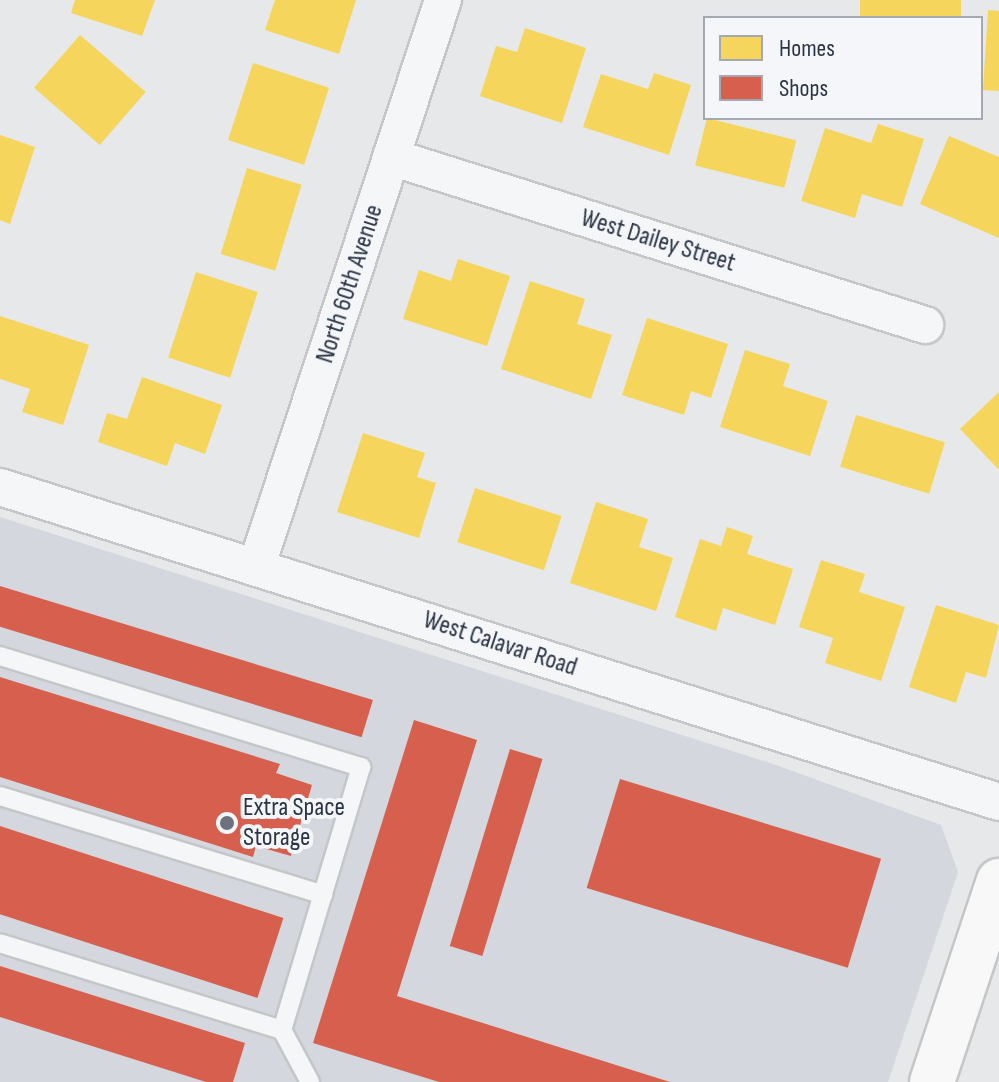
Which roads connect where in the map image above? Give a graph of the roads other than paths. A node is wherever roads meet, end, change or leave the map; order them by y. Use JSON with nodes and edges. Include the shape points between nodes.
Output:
{"nodes":[{"id":1,"x":443,"y":0,"type":"edge"},
{"id":2,"x":391,"y":157,"type":"junction"},
{"id":3,"x":925,"y":325,"type":"dead end"},
{"id":4,"x":0,"y":487,"type":"edge"},
{"id":5,"x":256,"y":568,"type":"junction"},
{"id":6,"x":0,"y":656,"type":"edge"},
{"id":7,"x":0,"y":796,"type":"edge"},
{"id":8,"x":999,"y":802,"type":"edge"},
{"id":9,"x":999,"y":881,"type":"edge"},
{"id":10,"x":323,"y":895,"type":"junction"},
{"id":11,"x":0,"y":943,"type":"edge"},
{"id":12,"x":282,"y":1030,"type":"junction"},
{"id":13,"x":310,"y":1082,"type":"edge"},
{"id":14,"x":932,"y":1082,"type":"edge"}],
"edges":[{"from":1,"to":2,"type":"street","name":"North 60th Avenue"},
{"from":2,"to":3,"type":"street","name":"West Dailey Street"},
{"from":2,"to":5,"type":"street","name":"North 60th Avenue"},
{"from":4,"to":5,"type":"street","name":"West Calavar Road"},
{"from":5,"to":8,"type":"street","name":"West Calavar Road"},
{"from":6,"to":10,"type":"lane","via":[[361,767]]},
{"from":7,"to":10,"type":"lane"},
{"from":9,"to":14,"type":"main road"},
{"from":10,"to":12,"type":"lane"},
{"from":11,"to":12,"type":"lane"},
{"from":12,"to":13,"type":"lane"}]}
